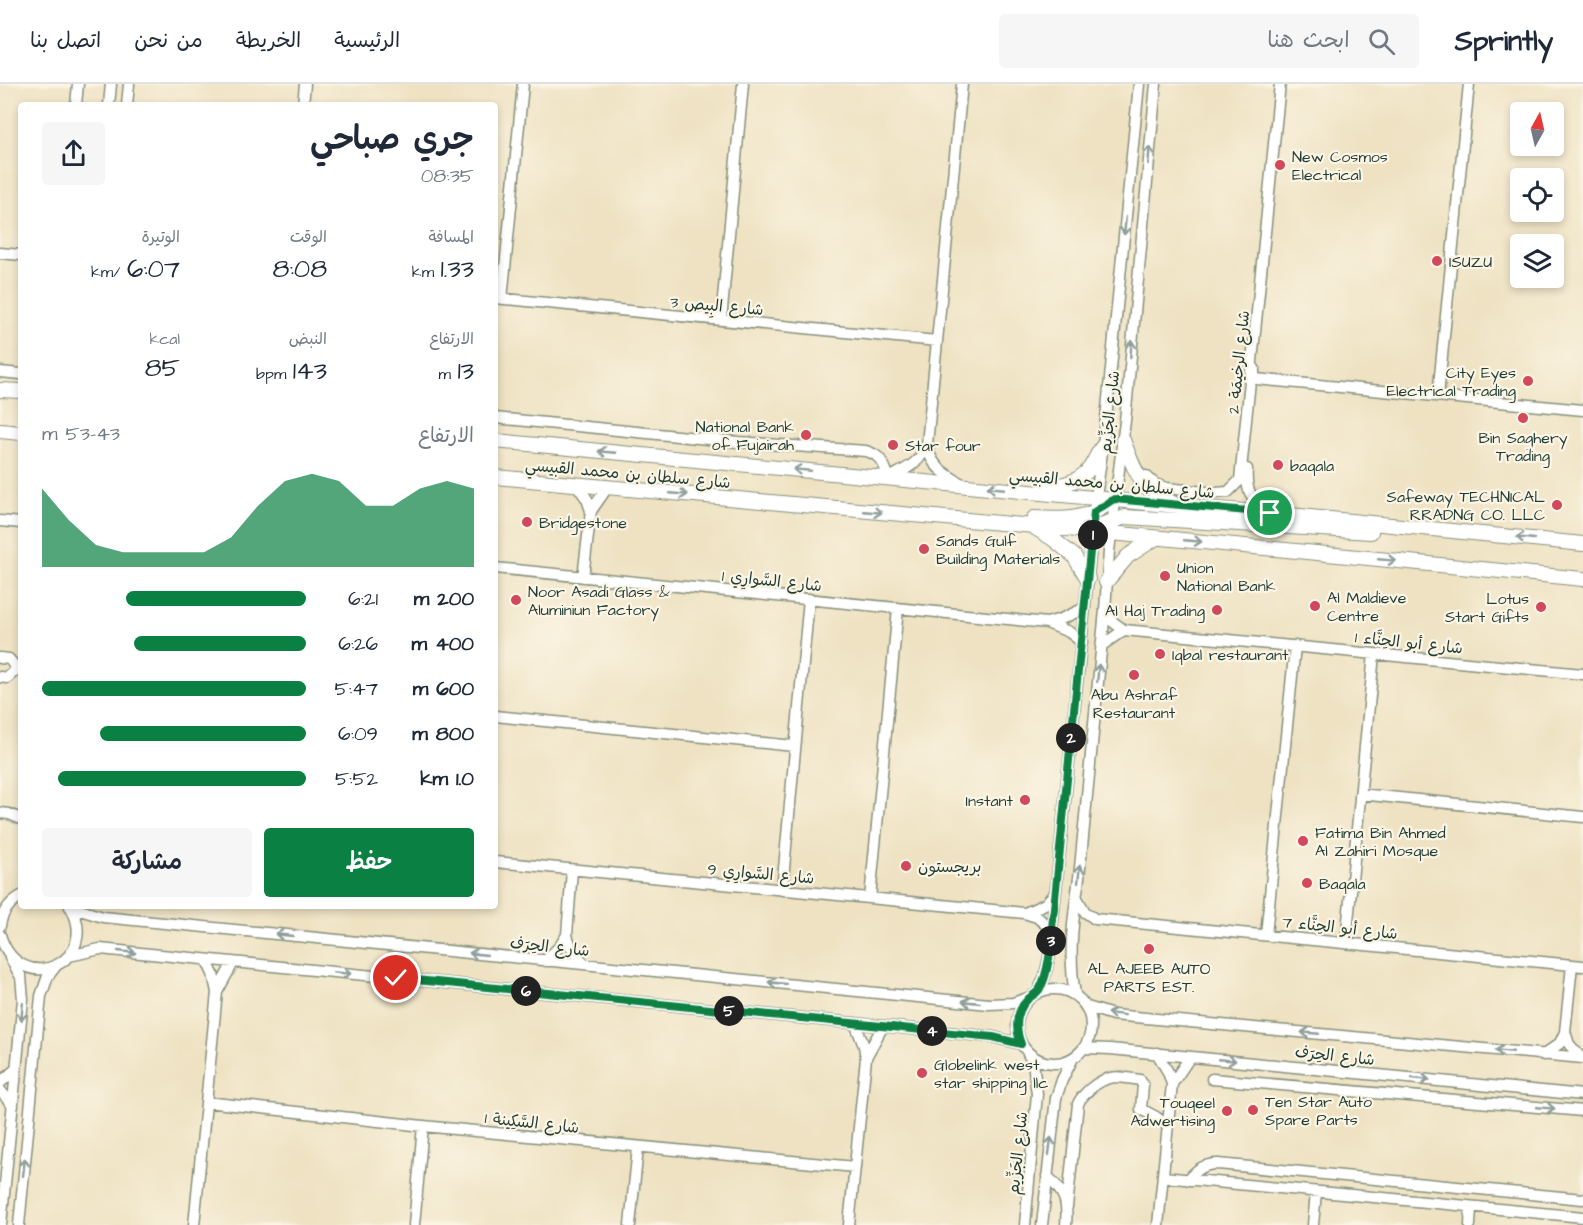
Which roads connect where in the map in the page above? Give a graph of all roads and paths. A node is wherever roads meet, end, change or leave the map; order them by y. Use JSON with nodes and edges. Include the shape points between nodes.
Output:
{"nodes":[{"id":1,"x":78,"y":84,"type":"edge"},
{"id":2,"x":111,"y":84,"type":"edge"},
{"id":3,"x":129,"y":84,"type":"edge"},
{"id":4,"x":305,"y":84,"type":"edge"},
{"id":5,"x":523,"y":84,"type":"edge"},
{"id":6,"x":743,"y":84,"type":"edge"},
{"id":7,"x":962,"y":84,"type":"edge"},
{"id":8,"x":1138,"y":84,"type":"edge"},
{"id":9,"x":1156,"y":84,"type":"edge"},
{"id":10,"x":1280,"y":84,"type":"edge"},
{"id":11,"x":1286,"y":84,"type":"edge"},
{"id":12,"x":1468,"y":84,"type":"edge"},
{"id":13,"x":76,"y":102,"type":"edge"},
{"id":14,"x":109,"y":102,"type":"edge"},
{"id":15,"x":127,"y":102,"type":"edge"},
{"id":16,"x":303,"y":102,"type":"edge"},
{"id":17,"x":0,"y":253,"type":"edge"},
{"id":18,"x":18,"y":255,"type":"edge"},
{"id":19,"x":499,"y":299,"type":"edge"},
{"id":20,"x":721,"y":320,"type":"junction"},
{"id":21,"x":937,"y":341,"type":"junction"},
{"id":22,"x":0,"y":372,"type":"edge"},
{"id":23,"x":18,"y":374,"type":"edge"},
{"id":24,"x":1255,"y":376,"type":"junction"},
{"id":25,"x":0,"y":390,"type":"edge"},
{"id":26,"x":18,"y":391,"type":"edge"},
{"id":27,"x":1438,"y":393,"type":"junction"},
{"id":28,"x":1583,"y":404,"type":"edge"},
{"id":29,"x":1583,"y":410,"type":"edge"},
{"id":30,"x":498,"y":418,"type":"edge"},
{"id":31,"x":1125,"y":421,"type":"junction"},
{"id":32,"x":0,"y":431,"type":"edge"},
{"id":33,"x":18,"y":433,"type":"edge"},
{"id":34,"x":1123,"y":440,"type":"junction"},
{"id":35,"x":498,"y":441,"type":"edge"},
{"id":36,"x":927,"y":444,"type":"junction"},
{"id":37,"x":1102,"y":447,"type":"junction"},
{"id":38,"x":498,"y":477,"type":"edge"},
{"id":39,"x":889,"y":478,"type":"junction"},
{"id":40,"x":577,"y":485,"type":"junction"},
{"id":41,"x":964,"y":485,"type":"junction"},
{"id":42,"x":607,"y":488,"type":"junction"},
{"id":43,"x":1029,"y":491,"type":"junction"},
{"id":44,"x":1096,"y":498,"type":"junction"},
{"id":45,"x":1114,"y":499,"type":"junction"},
{"id":46,"x":1178,"y":506,"type":"junction"},
{"id":47,"x":591,"y":511,"type":"junction"},
{"id":48,"x":1094,"y":512,"type":"junction"},
{"id":49,"x":1270,"y":513,"type":"junction"},
{"id":50,"x":0,"y":521,"type":"edge"},
{"id":51,"x":965,"y":521,"type":"junction"},
{"id":52,"x":18,"y":523,"type":"edge"},
{"id":53,"x":1400,"y":525,"type":"junction"},
{"id":54,"x":1111,"y":526,"type":"junction"},
{"id":55,"x":1034,"y":527,"type":"junction"},
{"id":56,"x":1093,"y":532,"type":"junction"},
{"id":57,"x":1156,"y":538,"type":"junction"},
{"id":58,"x":1583,"y":544,"type":"edge"},
{"id":59,"x":498,"y":568,"type":"edge"},
{"id":60,"x":583,"y":577,"type":"junction"},
{"id":61,"x":1088,"y":579,"type":"junction"},
{"id":62,"x":1583,"y":579,"type":"edge"},
{"id":63,"x":1106,"y":582,"type":"junction"},
{"id":64,"x":809,"y":599,"type":"junction"},
{"id":65,"x":898,"y":608,"type":"junction"},
{"id":66,"x":1085,"y":608,"type":"junction"},
{"id":67,"x":1105,"y":610,"type":"junction"},
{"id":68,"x":1047,"y":623,"type":"junction"},
{"id":69,"x":1125,"y":630,"type":"junction"},
{"id":70,"x":1082,"y":642,"type":"junction"},
{"id":71,"x":1101,"y":646,"type":"junction"},
{"id":72,"x":1295,"y":646,"type":"junction"},
{"id":73,"x":1374,"y":654,"type":"junction"},
{"id":74,"x":0,"y":658,"type":"edge"},
{"id":75,"x":1583,"y":674,"type":"edge"},
{"id":76,"x":0,"y":677,"type":"edge"},
{"id":77,"x":498,"y":716,"type":"edge"},
{"id":78,"x":794,"y":746,"type":"junction"},
{"id":79,"x":1360,"y":794,"type":"junction"},
{"id":80,"x":1583,"y":817,"type":"edge"},
{"id":81,"x":498,"y":862,"type":"edge"},
{"id":82,"x":572,"y":870,"type":"junction"},
{"id":83,"x":782,"y":890,"type":"junction"},
{"id":84,"x":1055,"y":893,"type":"junction"},
{"id":85,"x":14,"y":898,"type":"edge"},
{"id":86,"x":870,"y":898,"type":"junction"},
{"id":87,"x":1076,"y":898,"type":"junction"},
{"id":88,"x":72,"y":909,"type":"edge"},
{"id":89,"x":79,"y":909,"type":"edge"},
{"id":90,"x":1024,"y":913,"type":"junction"},
{"id":91,"x":1095,"y":919,"type":"junction"},
{"id":92,"x":0,"y":926,"type":"edge"},
{"id":93,"x":1052,"y":930,"type":"junction"},
{"id":94,"x":1266,"y":934,"type":"junction"},
{"id":95,"x":567,"y":935,"type":"junction"},
{"id":96,"x":1072,"y":938,"type":"junction"},
{"id":97,"x":1,"y":941,"type":"edge"},
{"id":98,"x":1346,"y":942,"type":"junction"},
{"id":99,"x":69,"y":956,"type":"junction"},
{"id":100,"x":10,"y":957,"type":"junction"},
{"id":101,"x":207,"y":961,"type":"junction"},
{"id":102,"x":545,"y":961,"type":"junction"},
{"id":103,"x":233,"y":963,"type":"junction"},
{"id":104,"x":584,"y":964,"type":"junction"},
{"id":105,"x":1577,"y":965,"type":"edge"},
{"id":106,"x":56,"y":966,"type":"junction"},
{"id":107,"x":217,"y":992,"type":"junction"},
{"id":108,"x":1075,"y":994,"type":"junction"},
{"id":109,"x":1033,"y":995,"type":"junction"},
{"id":110,"x":1087,"y":1007,"type":"junction"},
{"id":111,"x":855,"y":1023,"type":"junction"},
{"id":112,"x":884,"y":1026,"type":"junction"},
{"id":113,"x":1565,"y":1032,"type":"junction"},
{"id":114,"x":1024,"y":1047,"type":"junction"},
{"id":115,"x":1085,"y":1048,"type":"junction"},
{"id":116,"x":1156,"y":1053,"type":"junction"},
{"id":117,"x":1544,"y":1055,"type":"junction"},
{"id":118,"x":1190,"y":1057,"type":"junction"},
{"id":119,"x":866,"y":1058,"type":"junction"},
{"id":120,"x":1073,"y":1058,"type":"junction"},
{"id":121,"x":1582,"y":1058,"type":"edge"},
{"id":122,"x":1284,"y":1065,"type":"junction"},
{"id":123,"x":16,"y":1069,"type":"junction"},
{"id":124,"x":1212,"y":1079,"type":"dead end"},
{"id":125,"x":0,"y":1083,"type":"edge"},
{"id":126,"x":1172,"y":1084,"type":"junction"},
{"id":127,"x":1299,"y":1086,"type":"junction"},
{"id":128,"x":0,"y":1090,"type":"edge"},
{"id":129,"x":1583,"y":1095,"type":"edge"},
{"id":130,"x":206,"y":1102,"type":"junction"},
{"id":131,"x":13,"y":1106,"type":"junction"},
{"id":132,"x":1583,"y":1111,"type":"edge"},
{"id":133,"x":423,"y":1126,"type":"junction"},
{"id":134,"x":1168,"y":1126,"type":"junction"},
{"id":135,"x":638,"y":1148,"type":"junction"},
{"id":136,"x":855,"y":1167,"type":"junction"},
{"id":137,"x":1163,"y":1178,"type":"junction"},
{"id":138,"x":1051,"y":1180,"type":"junction"},
{"id":139,"x":1188,"y":1180,"type":"junction"},
{"id":140,"x":1070,"y":1184,"type":"junction"},
{"id":141,"x":1316,"y":1192,"type":"junction"},
{"id":142,"x":1583,"y":1198,"type":"edge"},
{"id":143,"x":1067,"y":1207,"type":"junction"},
{"id":144,"x":1471,"y":1207,"type":"junction"},
{"id":145,"x":1583,"y":1217,"type":"edge"},
{"id":146,"x":1,"y":1225,"type":"edge"},
{"id":147,"x":19,"y":1225,"type":"edge"},
{"id":148,"x":194,"y":1225,"type":"edge"},
{"id":149,"x":414,"y":1225,"type":"edge"},
{"id":150,"x":630,"y":1225,"type":"edge"},
{"id":151,"x":849,"y":1225,"type":"edge"},
{"id":152,"x":1025,"y":1225,"type":"edge"},
{"id":153,"x":1042,"y":1225,"type":"edge"},
{"id":154,"x":1066,"y":1225,"type":"edge"},
{"id":155,"x":1158,"y":1225,"type":"edge"},
{"id":156,"x":1313,"y":1225,"type":"edge"},
{"id":157,"x":1470,"y":1225,"type":"edge"}],
"edges":[{"from":1,"to":13,"type":"street"},
{"from":2,"to":14,"type":"street"},
{"from":3,"to":15,"type":"street"},
{"from":4,"to":16,"type":"street"},
{"from":5,"to":19,"type":"street"},
{"from":6,"to":20,"type":"street"},
{"from":7,"to":21,"type":"street"},
{"from":8,"to":37,"type":"street","name":"شارع الجَزِّيم","one_way":true},
{"from":31,"to":9,"type":"street","name":"شارع الجَزِّيم","one_way":true},
{"from":10,"to":24,"type":"street","name":"شارع الرخيمَة 2"},
{"from":11,"to":24,"type":"street","name":"شارع الرخيمَة 2"},
{"from":12,"to":27,"type":"street"},
{"from":17,"to":18,"type":"street"},
{"from":19,"to":20,"type":"street","name":"شارع البِيص 3"},
{"from":20,"to":21,"type":"street","name":"شارع البِيص 3"},
{"from":21,"to":36,"type":"street"},
{"from":22,"to":23,"type":"street"},
{"from":24,"to":27,"type":"street"},
{"from":24,"to":31,"type":"street","name":"شارع الرخيمَة 2","via":[[1241,476],[1228,492],[1215,494],[1155,484],[1140,468]]},
{"from":24,"to":49,"type":"street","name":"شارع الرخيمَة 2","via":[[1246,484],[1252,498]]},
{"from":25,"to":26,"type":"main road"},
{"from":27,"to":28,"type":"street"},
{"from":27,"to":29,"type":"street"},
{"from":30,"to":39,"type":"street","via":[[866,451],[882,460]]},
{"from":31,"to":34,"type":"street","name":"شارع الجَزِّيم"},
{"from":32,"to":33,"type":"main road"},
{"from":34,"to":45,"type":"street","name":"شارع الجَزِّيم"},
{"from":34,"to":46,"type":"main road","via":[[1140,479]]},
{"from":39,"to":35,"type":"main road","name":"شارع سلطان بن محمد القبيسي","one_way":true},
{"from":36,"to":39,"type":"street","via":[[917,461]]},
{"from":36,"to":41,"type":"street","via":[[938,468]]},
{"from":37,"to":43,"type":"main road","via":[[1082,477]]},
{"from":37,"to":44,"type":"street","name":"شارع الجَزِّيم"},
{"from":38,"to":40,"type":"main road","name":"شارع سلطان بن محمد القبيسي"},
{"from":39,"to":41,"type":"main road","name":"شارع سلطان بن محمد القبيسي"},
{"from":40,"to":42,"type":"main road","name":"شارع سلطان بن محمد القبيسي"},
{"from":40,"to":47,"type":"street"},
{"from":43,"to":41,"type":"main road","name":"شارع سلطان بن محمد القبيسي","one_way":true},
{"from":42,"to":47,"type":"street"},
{"from":42,"to":51,"type":"main road","name":"شارع سلطان بن محمد القبيسي","one_way":true},
{"from":43,"to":44,"type":"main road","name":"شارع سلطان بن محمد القبيسي"},
{"from":44,"to":45,"type":"main road","name":"شارع سلطان بن محمد القبيسي"},
{"from":44,"to":48,"type":"street","name":"شارع الجَزِّيم"},
{"from":45,"to":46,"type":"main road","name":"شارع سلطان بن محمد القبيسي"},
{"from":45,"to":48,"type":"main road"},
{"from":45,"to":54,"type":"street","name":"شارع الجَزِّيم"},
{"from":46,"to":49,"type":"main road","name":"شارع سلطان بن محمد القبيسي"},
{"from":47,"to":60,"type":"street"},
{"from":48,"to":51,"type":"main road","via":[[1067,519],[984,515]]},
{"from":48,"to":56,"type":"street","name":"شارع الجَزِّيم"},
{"from":49,"to":53,"type":"main road","name":"شارع سلطان بن محمد القبيسي"},
{"from":50,"to":52,"type":"street"},
{"from":51,"to":55,"type":"main road","name":"شارع سلطان بن محمد القبيسي"},
{"from":53,"to":54,"type":"main road","via":[[1380,532],[1126,517]]},
{"from":58,"to":53,"type":"main road","name":"شارع سلطان بن محمد القبيسي","one_way":true},
{"from":54,"to":56,"type":"main road","name":"شارع سلطان بن محمد القبيسي"},
{"from":54,"to":57,"type":"main road","name":"شارع سلطان بن محمد القبيسي"},
{"from":54,"to":63,"type":"street","name":"شارع الجَزِّيم"},
{"from":55,"to":56,"type":"main road","name":"شارع سلطان بن محمد القبيسي"},
{"from":55,"to":61,"type":"main road","via":[[1074,556]]},
{"from":56,"to":61,"type":"street","name":"شارع الجَزِّيم"},
{"from":57,"to":62,"type":"main road","name":"شارع سلطان بن محمد القبيسي","one_way":true},
{"from":57,"to":63,"type":"main road","via":[[1128,556]]},
{"from":59,"to":60,"type":"street","name":"شارع السَّوارِي 1"},
{"from":60,"to":64,"type":"street","name":"شارع السَّوارِي 1"},
{"from":61,"to":66,"type":"street","name":"شارع الجَزِّيم"},
{"from":63,"to":67,"type":"street","name":"شارع الجَزِّيم"},
{"from":64,"to":65,"type":"street","name":"شارع السَّوارِي 1"},
{"from":64,"to":78,"type":"street"},
{"from":65,"to":68,"type":"street","name":"شارع السَّوارِي 1"},
{"from":65,"to":86,"type":"street"},
{"from":66,"to":68,"type":"street","name":"شارع السَّوارِي 1"},
{"from":66,"to":70,"type":"street","name":"شارع الجَزِّيم"},
{"from":67,"to":69,"type":"street"},
{"from":67,"to":71,"type":"street","name":"شارع الجَزِّيم"},
{"from":68,"to":70,"type":"street","name":"شارع السَّوارِي 1"},
{"from":69,"to":71,"type":"street"},
{"from":69,"to":72,"type":"street","name":"شارع أبو الحِنَّاء 1"},
{"from":70,"to":84,"type":"street","name":"شارع الجَزِّيم"},
{"from":87,"to":71,"type":"street","name":"شارع الجَزِّيم","one_way":true},
{"from":72,"to":73,"type":"street","name":"شارع أبو الحِنَّاء 1"},
{"from":72,"to":94,"type":"street"},
{"from":73,"to":75,"type":"street","name":"شارع أبو الحِنَّاء 1"},
{"from":73,"to":79,"type":"street"},
{"from":74,"to":76,"type":"street","via":[[9,659],[17,669],[7,678]]},
{"from":77,"to":78,"type":"street"},
{"from":78,"to":83,"type":"street"},
{"from":79,"to":80,"type":"street"},
{"from":79,"to":98,"type":"street"},
{"from":81,"to":82,"type":"street","name":"شارع السَّوارِي 9"},
{"from":82,"to":83,"type":"street","name":"شارع السَّوارِي 9"},
{"from":82,"to":95,"type":"street"},
{"from":83,"to":86,"type":"street","name":"شارع السَّوارِي 9"},
{"from":84,"to":90,"type":"street","via":[[1038,908]]},
{"from":84,"to":93,"type":"street","name":"شارع الجَزِّيم"},
{"from":85,"to":92,"type":"street"},
{"from":86,"to":90,"type":"street","name":"شارع السَّوارِي 9"},
{"from":87,"to":91,"type":"street"},
{"from":87,"to":96,"type":"street","name":"شارع الجَزِّيم"},
{"from":88,"to":99,"type":"street","via":[[78,931]]},
{"from":102,"to":89,"type":"street","name":"شارع الحِرَف","one_way":true,"via":[[103,917]]},
{"from":90,"to":93,"type":"street","name":"شارع السَّوارِي 9","via":[[1043,921]]},
{"from":91,"to":94,"type":"street","name":"شارع أبو الحِنَّاء 7"},
{"from":91,"to":96,"type":"street","via":[[1084,924]]},
{"from":93,"to":109,"type":"street","name":"شارع الجَزِّيم","via":[[1046,976]]},
{"from":94,"to":98,"type":"street","name":"شارع أبو الحِنَّاء 7"},
{"from":95,"to":102,"type":"street"},
{"from":95,"to":104,"type":"street"},
{"from":96,"to":108,"type":"street","name":"شارع الجَزِّيم","via":[[1070,958]]},
{"from":97,"to":100,"type":"street"},
{"from":98,"to":105,"type":"street","name":"شارع أبو الحِنَّاء 7"},
{"from":99,"to":101,"type":"street","one_way":true,"via":[[100,949]]},
{"from":99,"to":106,"type":"street"},
{"from":100,"to":106,"type":"street","via":[[32,969]]},
{"from":100,"to":123,"type":"street","one_way":true,"via":[[21,976],[23,991]]},
{"from":101,"to":103,"type":"street"},
{"from":101,"to":107,"type":"street"},
{"from":102,"to":104,"type":"street","name":"شارع الحِرَف"},
{"from":103,"to":107,"type":"street"},
{"from":103,"to":111,"type":"street","one_way":true},
{"from":109,"to":104,"type":"street","name":"شارع الحِرَف","one_way":true,"via":[[1012,1003],[989,1004]]},
{"from":105,"to":113,"type":"street"},
{"from":147,"to":106,"type":"street","one_way":true,"via":[[41,996]]},
{"from":107,"to":130,"type":"street"},
{"from":108,"to":109,"type":"street","via":[[1057,988]]},
{"from":108,"to":110,"type":"street"},
{"from":109,"to":114,"type":"street","via":[[1017,1020]]},
{"from":110,"to":115,"type":"street","via":[[1092,1028]]},
{"from":117,"to":110,"type":"street","name":"شارع الحِرَف","one_way":true,"via":[[1113,1015]]},
{"from":111,"to":112,"type":"street"},
{"from":111,"to":119,"type":"street"},
{"from":112,"to":114,"type":"street","via":[[993,1037]]},
{"from":112,"to":119,"type":"street"},
{"from":113,"to":117,"type":"street","via":[[1560,1043]]},
{"from":113,"to":121,"type":"street","via":[[1569,1044]]},
{"from":114,"to":120,"type":"street","via":[[1048,1063]]},
{"from":114,"to":152,"type":"street","name":"شارع الجَزِّيم","via":[[1033,1062],[1037,1094]]},
{"from":115,"to":116,"type":"street","name":"شارع الحِرَف"},
{"from":115,"to":120,"type":"street"},
{"from":116,"to":118,"type":"street","name":"شارع الحِرَف"},
{"from":116,"to":126,"type":"street"},
{"from":117,"to":121,"type":"street","name":"شارع الحِرَف"},
{"from":118,"to":122,"type":"street","name":"شارع الحِرَف","one_way":true},
{"from":118,"to":126,"type":"street"},
{"from":119,"to":136,"type":"street"},
{"from":138,"to":120,"type":"street","name":"شارع الجَزِّيم","one_way":true,"via":[[1056,1098]]},
{"from":122,"to":127,"type":"street"},
{"from":122,"to":129,"type":"street","name":"شارع الحِرَف","one_way":true},
{"from":123,"to":125,"type":"street"},
{"from":123,"to":131,"type":"street"},
{"from":124,"to":127,"type":"street"},
{"from":126,"to":134,"type":"street"},
{"from":127,"to":132,"type":"street","one_way":true},
{"from":128,"to":131,"type":"street"},
{"from":130,"to":133,"type":"street","name":"شارع السَّكِينة 1"},
{"from":130,"to":148,"type":"street"},
{"from":131,"to":146,"type":"street"},
{"from":133,"to":135,"type":"street","name":"شارع السَّكِينة 1"},
{"from":133,"to":149,"type":"street"},
{"from":134,"to":137,"type":"street"},
{"from":134,"to":140,"type":"street","via":[[1141,1108],[1140,1080],[1103,1078],[1078,1104]]},
{"from":135,"to":136,"type":"street","name":"شارع السَّكِينة 1"},
{"from":135,"to":150,"type":"street"},
{"from":136,"to":151,"type":"street"},
{"from":137,"to":139,"type":"street"},
{"from":137,"to":155,"type":"street"},
{"from":138,"to":140,"type":"street","via":[[1061,1186]]},
{"from":138,"to":143,"type":"street","via":[[1063,1194]]},
{"from":138,"to":153,"type":"street","name":"شارع الجَزِّيم"},
{"from":139,"to":141,"type":"street"},
{"from":139,"to":142,"type":"street","via":[[1203,1166],[1218,1164]]},
{"from":140,"to":143,"type":"street"},
{"from":141,"to":144,"type":"street"},
{"from":141,"to":156,"type":"street"},
{"from":143,"to":154,"type":"street"},
{"from":144,"to":145,"type":"street"},
{"from":144,"to":157,"type":"street"}]}
